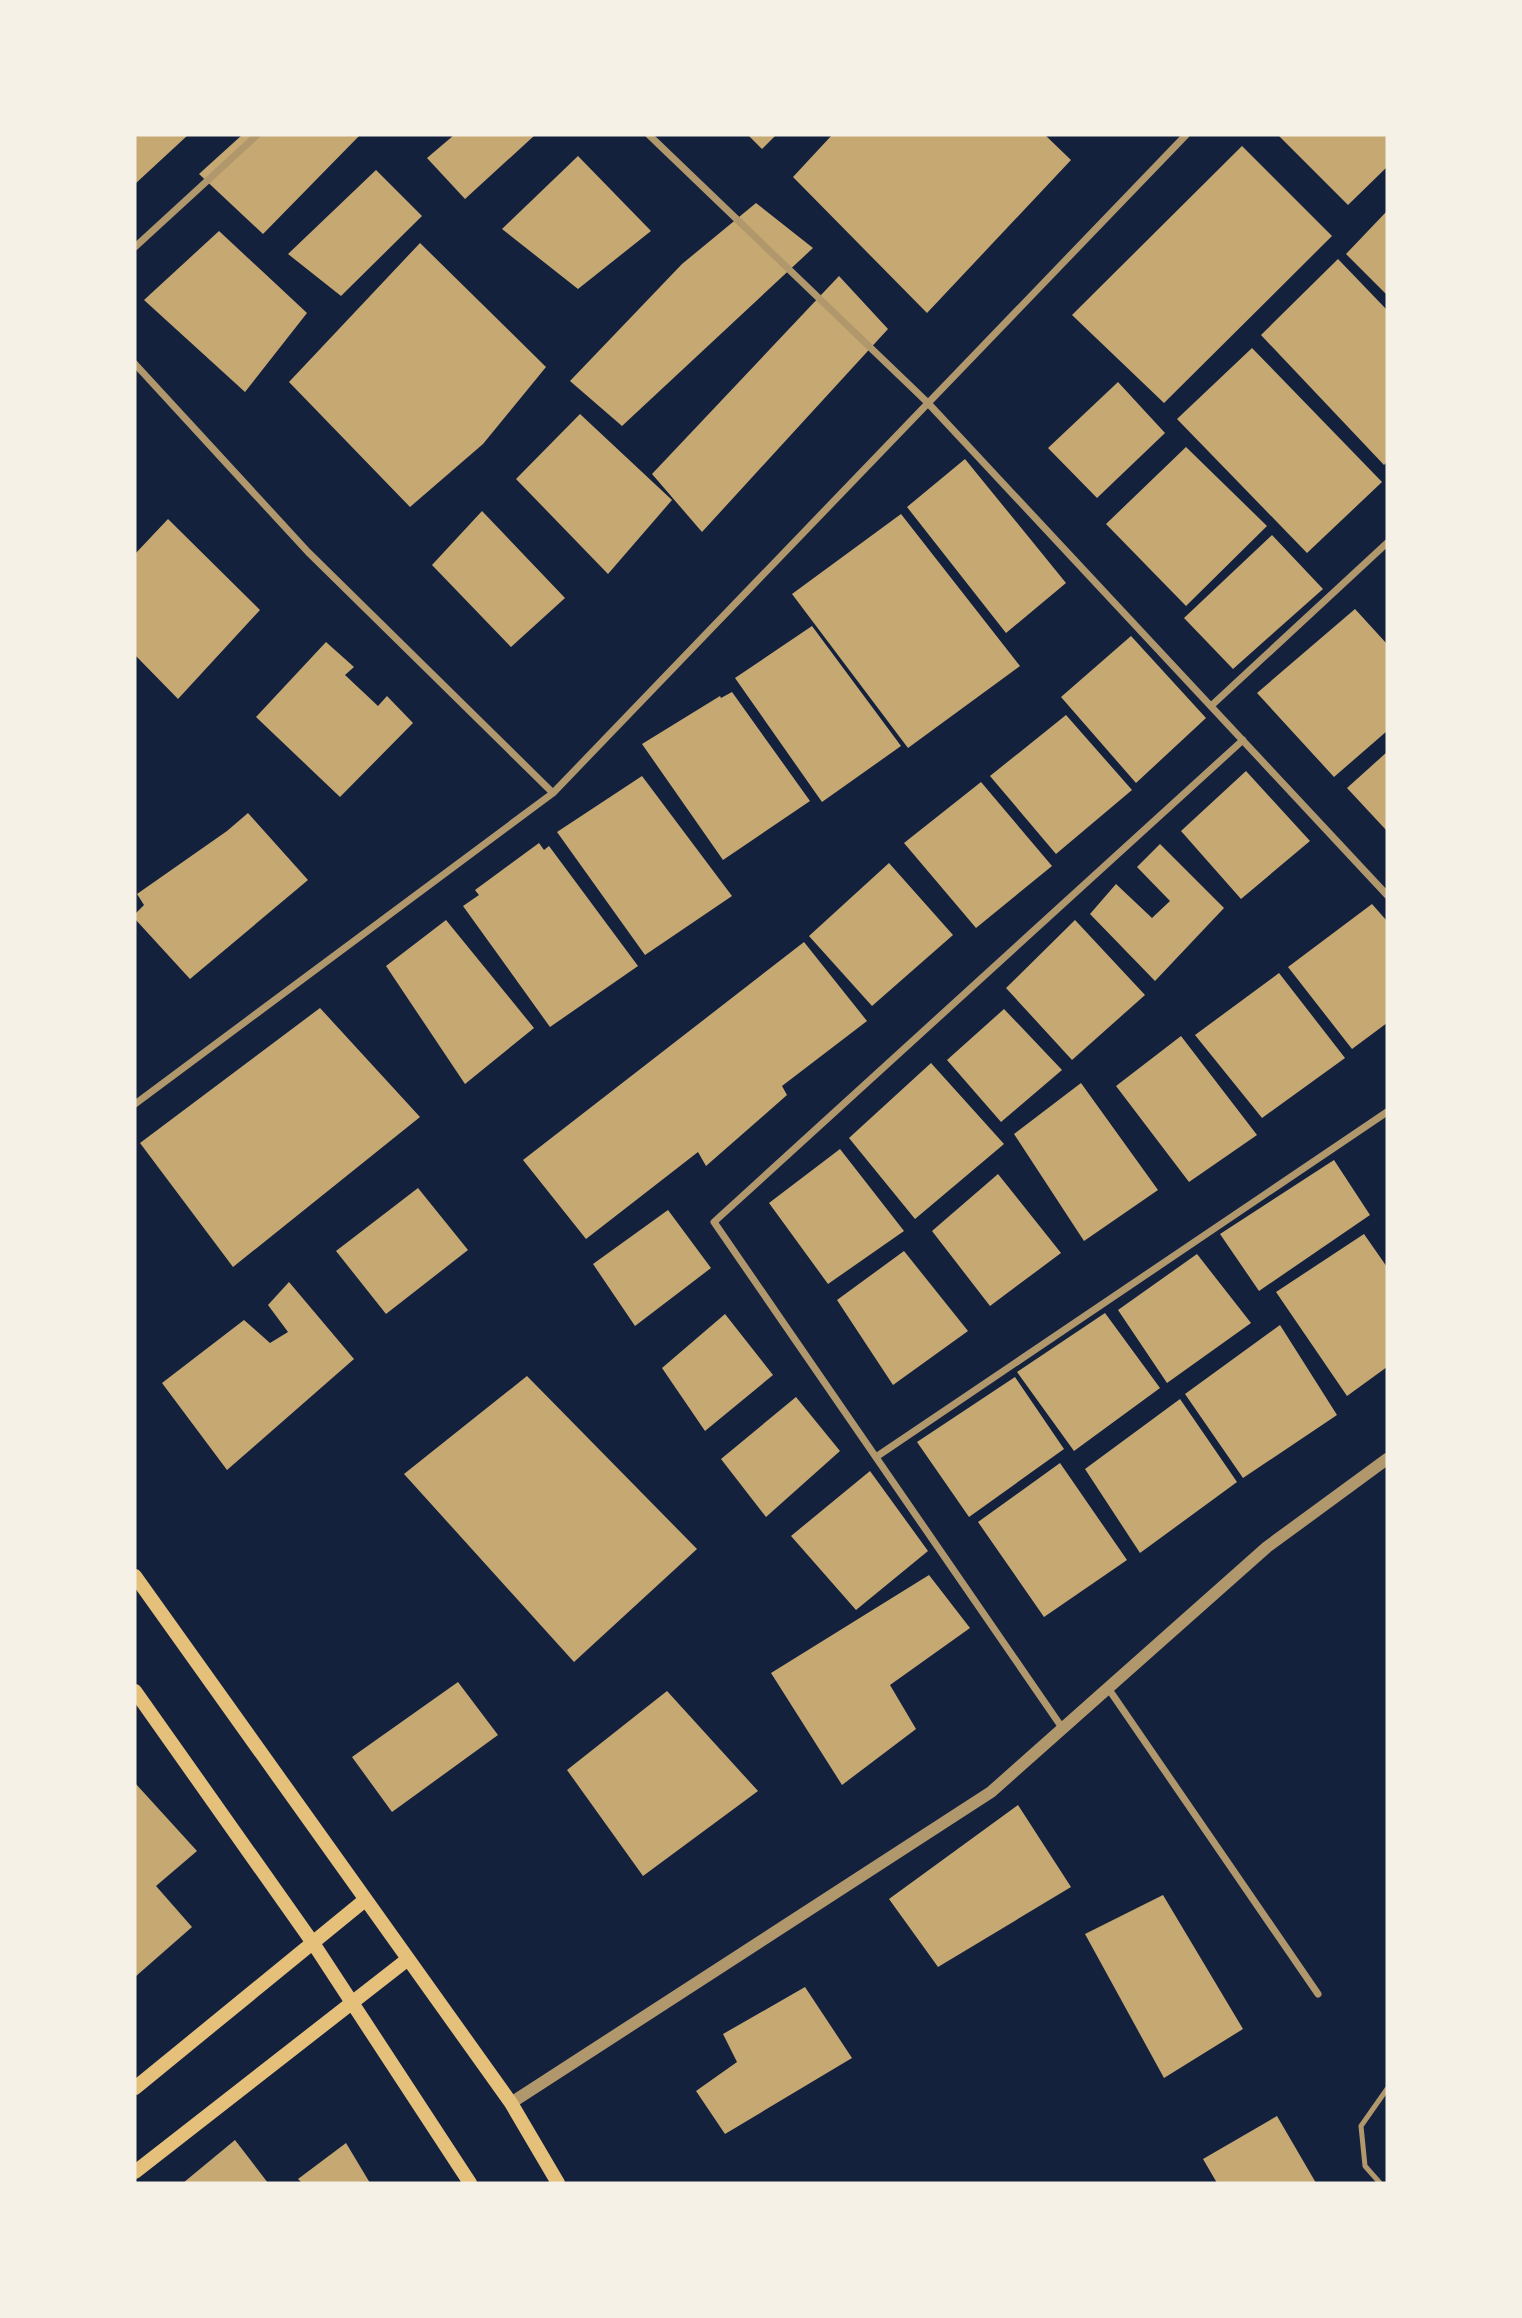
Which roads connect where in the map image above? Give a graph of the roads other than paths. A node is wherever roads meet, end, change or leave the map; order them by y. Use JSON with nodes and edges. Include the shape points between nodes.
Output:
{"nodes":[{"id":1,"x":257,"y":135,"type":"edge"},
{"id":2,"x":649,"y":135,"type":"edge"},
{"id":3,"x":1186,"y":135,"type":"edge"},
{"id":4,"x":135,"y":247,"type":"edge"},
{"id":5,"x":135,"y":364,"type":"edge"},
{"id":6,"x":928,"y":402,"type":"junction"},
{"id":7,"x":1387,"y":542,"type":"edge"},
{"id":8,"x":1211,"y":706,"type":"junction"},
{"id":9,"x":1243,"y":740,"type":"junction"},
{"id":10,"x":553,"y":793,"type":"junction"},
{"id":11,"x":1387,"y":895,"type":"edge"},
{"id":12,"x":135,"y":1104,"type":"edge"},
{"id":13,"x":1387,"y":1112,"type":"edge"},
{"id":14,"x":876,"y":1457,"type":"junction"},
{"id":15,"x":1387,"y":1458,"type":"edge"},
{"id":16,"x":135,"y":1576,"type":"edge"},
{"id":17,"x":1108,"y":1688,"type":"junction"},
{"id":18,"x":135,"y":1691,"type":"edge"},
{"id":19,"x":1063,"y":1729,"type":"junction"},
{"id":20,"x":365,"y":1900,"type":"junction"},
{"id":21,"x":313,"y":1943,"type":"junction"},
{"id":22,"x":408,"y":1959,"type":"junction"},
{"id":23,"x":1318,"y":1994,"type":"dead end"},
{"id":24,"x":354,"y":2003,"type":"junction"},
{"id":25,"x":135,"y":2088,"type":"edge"},
{"id":26,"x":1387,"y":2089,"type":"edge"},
{"id":27,"x":511,"y":2103,"type":"junction"},
{"id":28,"x":135,"y":2172,"type":"edge"},
{"id":29,"x":470,"y":2183,"type":"edge"},
{"id":30,"x":558,"y":2183,"type":"edge"},
{"id":31,"x":1380,"y":2183,"type":"edge"}],
"edges":[{"from":1,"to":4,"type":"street"},
{"from":2,"to":6,"type":"street"},
{"from":3,"to":6,"type":"street"},
{"from":5,"to":10,"type":"street","via":[[307,552]]},
{"from":6,"to":8,"type":"street"},
{"from":6,"to":10,"type":"street"},
{"from":7,"to":8,"type":"street"},
{"from":8,"to":9,"type":"street"},
{"from":9,"to":11,"type":"street"},
{"from":9,"to":14,"type":"street","via":[[715,1222]]},
{"from":10,"to":12,"type":"street"},
{"from":13,"to":14,"type":"street"},
{"from":14,"to":19,"type":"street"},
{"from":15,"to":17,"type":"street","via":[[1267,1547]]},
{"from":16,"to":20,"type":"main road"},
{"from":17,"to":19,"type":"street"},
{"from":17,"to":23,"type":"street"},
{"from":18,"to":21,"type":"main road"},
{"from":19,"to":27,"type":"street","via":[[991,1792]]},
{"from":20,"to":21,"type":"main road"},
{"from":20,"to":22,"type":"main road"},
{"from":21,"to":24,"type":"main road"},
{"from":21,"to":25,"type":"main road"},
{"from":22,"to":24,"type":"main road"},
{"from":22,"to":27,"type":"main road"},
{"from":24,"to":28,"type":"main road"},
{"from":24,"to":29,"type":"main road"},
{"from":26,"to":31,"type":"lane","via":[[1361,2126],[1365,2166]]},
{"from":27,"to":30,"type":"main road"}]}
